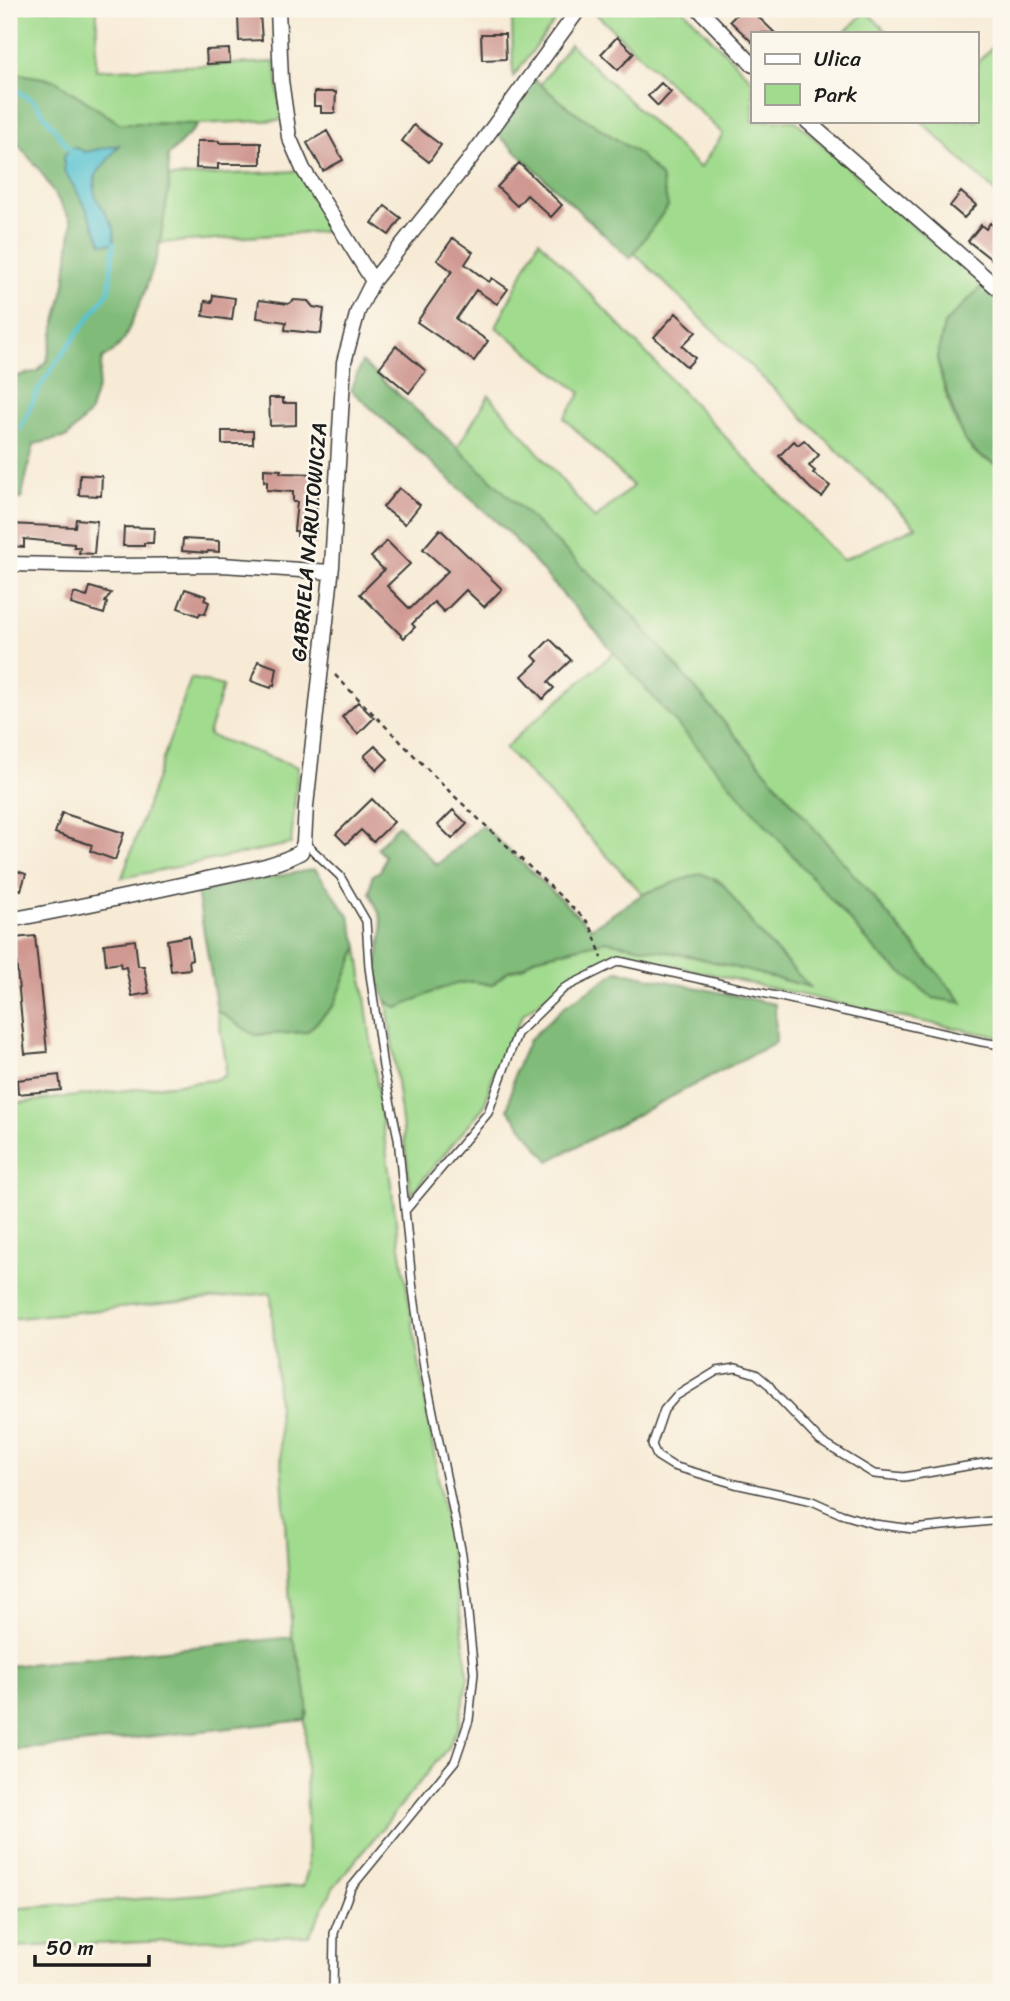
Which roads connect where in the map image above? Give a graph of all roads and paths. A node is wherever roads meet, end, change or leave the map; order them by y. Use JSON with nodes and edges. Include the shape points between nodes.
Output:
{"nodes":[{"id":1,"x":278,"y":9,"type":"edge"},
{"id":2,"x":579,"y":9,"type":"edge"},
{"id":3,"x":699,"y":9,"type":"edge"},
{"id":4,"x":751,"y":63,"type":"edge"},
{"id":5,"x":808,"y":122,"type":"edge"},
{"id":6,"x":373,"y":281,"type":"junction"},
{"id":7,"x":1001,"y":291,"type":"edge"},
{"id":8,"x":9,"y":564,"type":"edge"},
{"id":9,"x":331,"y":572,"type":"junction"},
{"id":10,"x":321,"y":662,"type":"junction"},
{"id":11,"x":304,"y":842,"type":"junction"},
{"id":12,"x":9,"y":920,"type":"edge"},
{"id":13,"x":606,"y":967,"type":"junction"},
{"id":14,"x":1001,"y":1045,"type":"edge"},
{"id":15,"x":405,"y":1211,"type":"junction"},
{"id":16,"x":1001,"y":1460,"type":"edge"},
{"id":17,"x":1001,"y":1520,"type":"edge"},
{"id":18,"x":333,"y":1992,"type":"edge"}],
"edges":[{"from":1,"to":6,"type":"street","via":[[289,137],[303,169]]},
{"from":2,"to":6,"type":"street","name":"GABRIELA NARUTOWICZA","via":[[467,163]]},
{"from":3,"to":4,"type":"street"},
{"from":5,"to":7,"type":"street"},
{"from":6,"to":9,"type":"street","name":"GABRIELA NARUTOWICZA","via":[[358,311],[344,362]]},
{"from":8,"to":9,"type":"street","via":[[222,565]]},
{"from":9,"to":10,"type":"street","name":"GABRIELA NARUTOWICZA"},
{"from":10,"to":11,"type":"street","name":"GABRIELA NARUTOWICZA"},
{"from":10,"to":13,"type":"path","via":[[590,924]]},
{"from":11,"to":12,"type":"street","via":[[301,852],[259,867]]},
{"from":11,"to":15,"type":"lane","via":[[340,876],[366,921]]},
{"from":13,"to":14,"type":"lane","via":[[619,961]]},
{"from":13,"to":15,"type":"lane","via":[[564,988],[517,1034],[488,1113]]},
{"from":15,"to":18,"type":"lane","via":[[424,1368],[462,1554],[474,1673],[469,1720],[455,1761],[351,1888],[334,1933]]},
{"from":16,"to":17,"type":"lane","via":[[904,1477],[874,1474],[820,1441],[756,1374],[736,1368],[717,1371],[676,1396],[664,1410],[652,1445],[657,1456],[673,1466],[811,1501],[887,1527],[913,1529]]}]}
